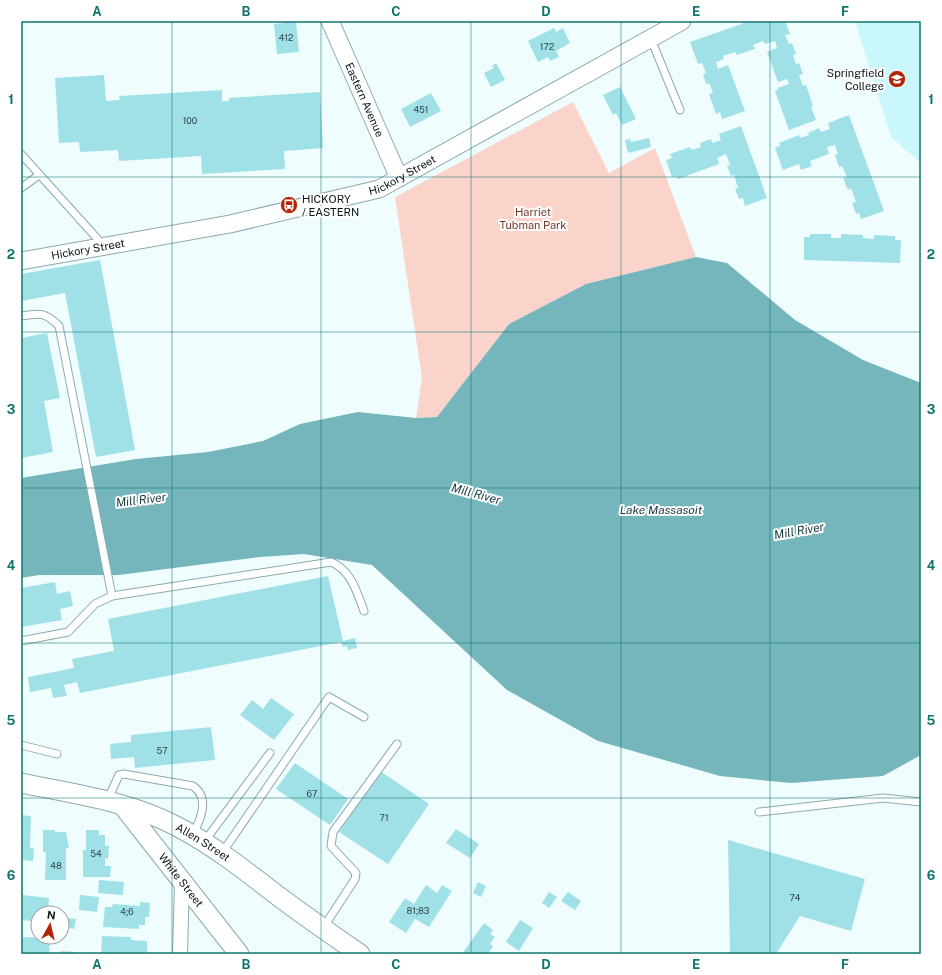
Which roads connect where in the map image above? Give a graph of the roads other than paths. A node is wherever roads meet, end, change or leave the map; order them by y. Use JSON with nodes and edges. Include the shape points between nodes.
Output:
{"nodes":[{"id":1,"x":330,"y":21,"type":"edge"},
{"id":2,"x":682,"y":21,"type":"edge"},
{"id":3,"x":651,"y":38,"type":"junction"},
{"id":4,"x":680,"y":110,"type":"dead end"},
{"id":5,"x":21,"y":154,"type":"edge"},
{"id":6,"x":39,"y":175,"type":"junction"},
{"id":7,"x":399,"y":178,"type":"junction"},
{"id":8,"x":21,"y":188,"type":"edge"},
{"id":9,"x":104,"y":245,"type":"junction"},
{"id":10,"x":21,"y":261,"type":"edge"},
{"id":11,"x":21,"y":316,"type":"edge"},
{"id":12,"x":112,"y":596,"type":"junction"},
{"id":13,"x":364,"y":611,"type":"dead end"},
{"id":14,"x":21,"y":641,"type":"edge"},
{"id":15,"x":364,"y":717,"type":"dead end"},
{"id":16,"x":397,"y":744,"type":"dead end"},
{"id":17,"x":21,"y":745,"type":"edge"},
{"id":18,"x":270,"y":753,"type":"dead end"},
{"id":19,"x":56,"y":754,"type":"dead end"},
{"id":20,"x":21,"y":783,"type":"edge"},
{"id":21,"x":921,"y":802,"type":"edge"},
{"id":22,"x":115,"y":803,"type":"junction"},
{"id":23,"x":759,"y":812,"type":"dead end"},
{"id":24,"x":198,"y":839,"type":"junction"},
{"id":25,"x":222,"y":853,"type":"junction"},
{"id":26,"x":182,"y":882,"type":"junction"},
{"id":27,"x":322,"y":928,"type":"junction"},
{"id":28,"x":180,"y":954,"type":"edge"},
{"id":29,"x":239,"y":954,"type":"edge"},
{"id":30,"x":360,"y":954,"type":"edge"}],
"edges":[{"from":1,"to":7,"type":"street","name":"Eastern Avenue"},
{"from":2,"to":3,"type":"street","name":"Hickory Street"},
{"from":3,"to":4,"type":"lane"},
{"from":3,"to":7,"type":"street","name":"Hickory Street"},
{"from":5,"to":6,"type":"lane"},
{"from":6,"to":8,"type":"lane"},
{"from":6,"to":9,"type":"lane"},
{"from":7,"to":9,"type":"street","name":"Hickory Street","via":[[379,189],[230,224]]},
{"from":9,"to":10,"type":"street","name":"Hickory Street"},
{"from":11,"to":12,"type":"lane","via":[[39,313],[50,317],[59,326]]},
{"from":12,"to":13,"type":"lane","via":[[331,562],[341,566],[347,574]]},
{"from":12,"to":14,"type":"lane","via":[[95,604],[68,632]]},
{"from":15,"to":25,"type":"lane","via":[[329,697]]},
{"from":16,"to":27,"type":"lane","via":[[333,832],[332,846],[356,873],[355,879]]},
{"from":17,"to":19,"type":"lane"},
{"from":18,"to":24,"type":"lane"},
{"from":20,"to":22,"type":"main road","name":"Allen Street"},
{"from":21,"to":23,"type":"lane","via":[[882,798]]},
{"from":22,"to":24,"type":"main road","name":"Allen Street","via":[[165,821]]},
{"from":22,"to":24,"type":"lane","via":[[116,779],[119,775],[193,786],[200,793],[203,810]]},
{"from":22,"to":26,"type":"main road","name":"White Street"},
{"from":24,"to":25,"type":"main road","name":"Allen Street"},
{"from":25,"to":27,"type":"main road","name":"Allen Street"},
{"from":26,"to":28,"type":"street"},
{"from":26,"to":29,"type":"main road","name":"White Street"},
{"from":27,"to":30,"type":"main road","name":"Allen Street"}]}
